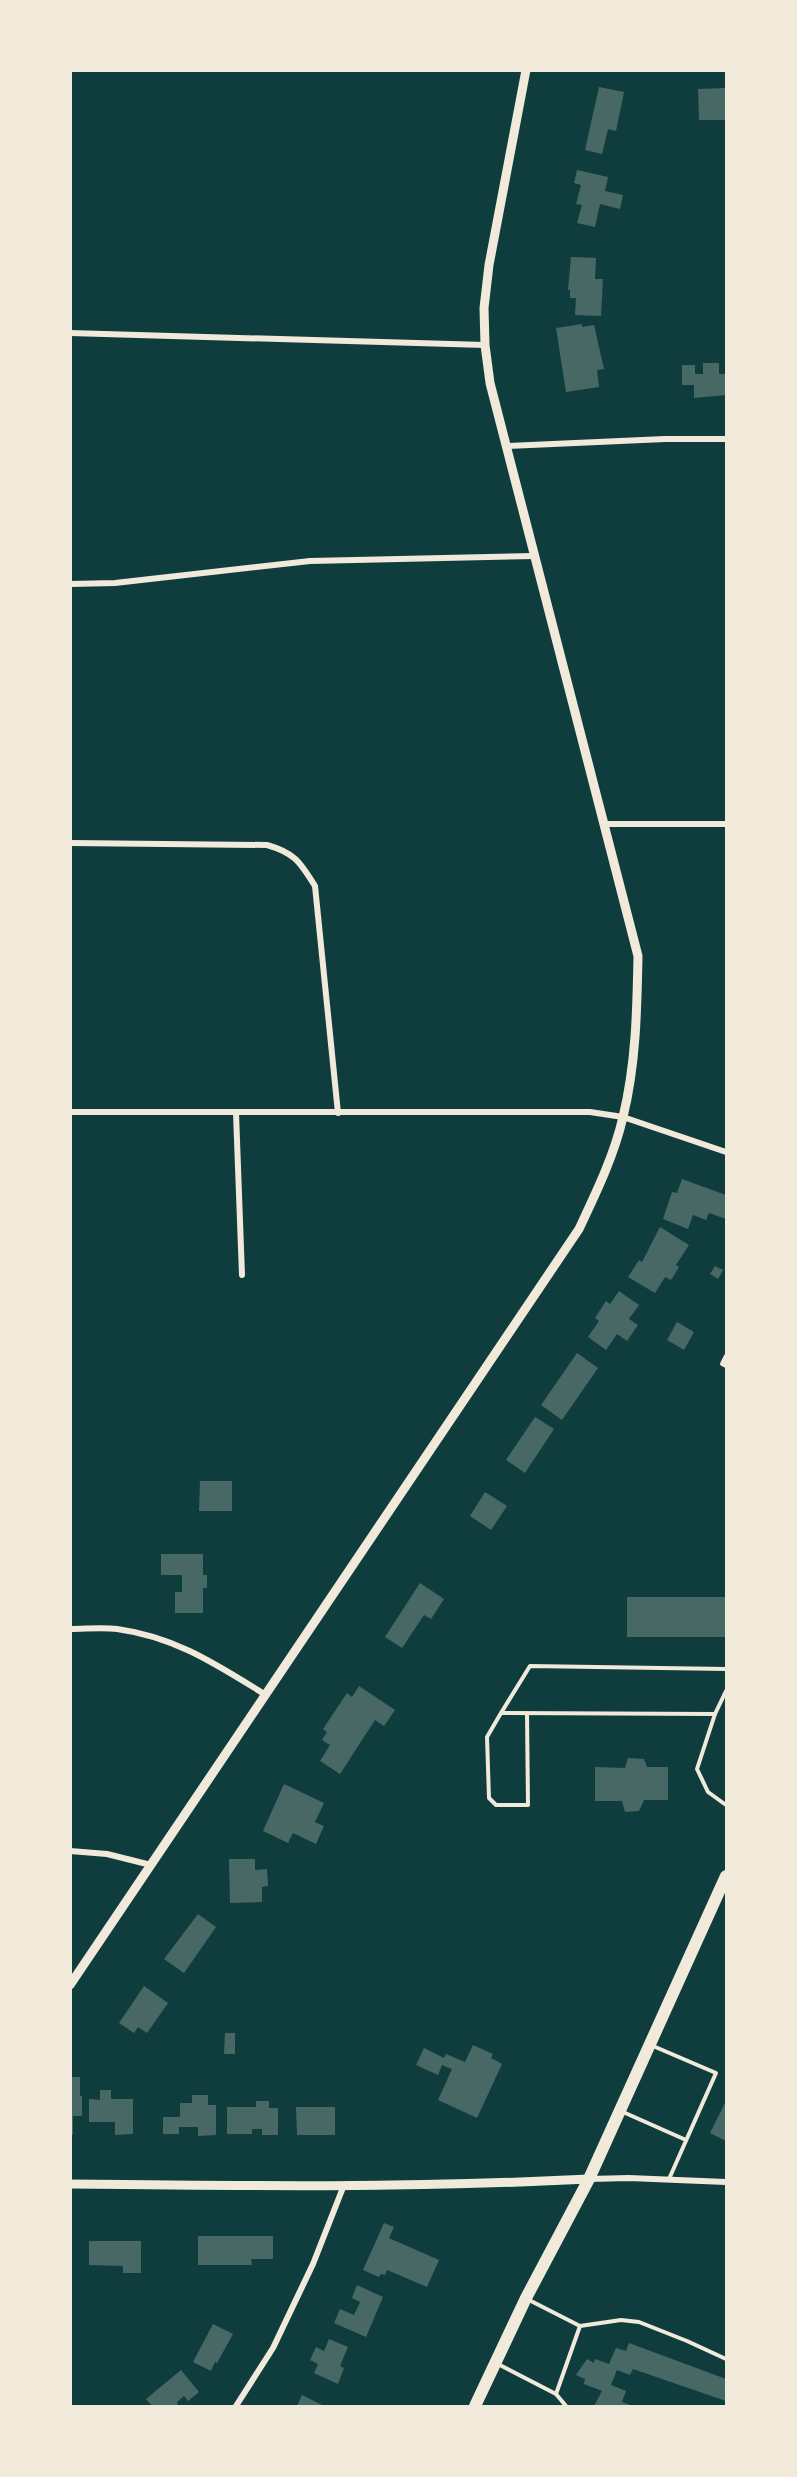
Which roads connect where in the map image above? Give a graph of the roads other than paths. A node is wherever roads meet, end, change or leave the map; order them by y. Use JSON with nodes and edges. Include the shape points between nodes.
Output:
{"nodes":[{"id":1,"x":526,"y":70,"type":"edge"},
{"id":2,"x":70,"y":333,"type":"edge"},
{"id":3,"x":485,"y":345,"type":"junction"},
{"id":4,"x":726,"y":439,"type":"edge"},
{"id":5,"x":506,"y":446,"type":"junction"},
{"id":6,"x":535,"y":556,"type":"junction"},
{"id":7,"x":70,"y":584,"type":"edge"},
{"id":8,"x":606,"y":824,"type":"junction"},
{"id":9,"x":726,"y":824,"type":"edge"},
{"id":10,"x":70,"y":843,"type":"edge"},
{"id":11,"x":70,"y":1112,"type":"edge"},
{"id":12,"x":236,"y":1113,"type":"junction"},
{"id":13,"x":338,"y":1113,"type":"junction"},
{"id":14,"x":623,"y":1117,"type":"junction"},
{"id":15,"x":726,"y":1152,"type":"edge"},
{"id":16,"x":243,"y":1275,"type":"dead end"},
{"id":17,"x":726,"y":1356,"type":"edge"},
{"id":18,"x":724,"y":1365,"type":"edge"},
{"id":19,"x":70,"y":1629,"type":"edge"},
{"id":20,"x":726,"y":1669,"type":"edge"},
{"id":21,"x":726,"y":1692,"type":"edge"},
{"id":22,"x":266,"y":1695,"type":"junction"},
{"id":23,"x":501,"y":1713,"type":"junction"},
{"id":24,"x":527,"y":1713,"type":"junction"},
{"id":25,"x":715,"y":1714,"type":"junction"},
{"id":26,"x":726,"y":1805,"type":"edge"},
{"id":27,"x":70,"y":1851,"type":"edge"},
{"id":28,"x":151,"y":1865,"type":"junction"},
{"id":29,"x":726,"y":1876,"type":"edge"},
{"id":30,"x":70,"y":1985,"type":"edge"},
{"id":31,"x":650,"y":2045,"type":"junction"},
{"id":32,"x":620,"y":2110,"type":"junction"},
{"id":33,"x":686,"y":2140,"type":"junction"},
{"id":34,"x":589,"y":2179,"type":"junction"},
{"id":35,"x":669,"y":2180,"type":"junction"},
{"id":36,"x":726,"y":2182,"type":"edge"},
{"id":37,"x":70,"y":2184,"type":"edge"},
{"id":38,"x":344,"y":2185,"type":"junction"},
{"id":39,"x":526,"y":2298,"type":"junction"},
{"id":40,"x":580,"y":2326,"type":"junction"},
{"id":41,"x":726,"y":2359,"type":"edge"},
{"id":42,"x":496,"y":2363,"type":"junction"},
{"id":43,"x":556,"y":2394,"type":"junction"},
{"id":44,"x":236,"y":2406,"type":"edge"},
{"id":45,"x":475,"y":2406,"type":"edge"},
{"id":46,"x":566,"y":2406,"type":"edge"}],
"edges":[{"from":1,"to":3,"type":"street","via":[[489,265]]},
{"from":2,"to":3,"type":"street"},
{"from":3,"to":5,"type":"street"},
{"from":4,"to":5,"type":"street"},
{"from":5,"to":6,"type":"street"},
{"from":6,"to":7,"type":"street","via":[[310,561],[115,583]]},
{"from":6,"to":8,"type":"street"},
{"from":8,"to":9,"type":"street"},
{"from":8,"to":14,"type":"street","via":[[638,956],[636,1038]]},
{"from":10,"to":13,"type":"street","via":[[267,844],[298,859],[315,886]]},
{"from":11,"to":12,"type":"street"},
{"from":12,"to":13,"type":"street"},
{"from":12,"to":16,"type":"street"},
{"from":13,"to":14,"type":"street","via":[[590,1112]]},
{"from":14,"to":15,"type":"street"},
{"from":14,"to":22,"type":"street","via":[[602,1179],[579,1229]]},
{"from":17,"to":18,"type":"lane"},
{"from":19,"to":22,"type":"street","via":[[115,1629],[148,1635],[199,1653]]},
{"from":20,"to":23,"type":"lane","via":[[530,1666]]},
{"from":21,"to":25,"type":"lane"},
{"from":22,"to":28,"type":"street"},
{"from":23,"to":24,"type":"lane"},
{"from":23,"to":24,"type":"lane","via":[[488,1737],[489,1797],[496,1805],[528,1805]]},
{"from":24,"to":25,"type":"lane"},
{"from":25,"to":26,"type":"lane","via":[[697,1769],[708,1792]]},
{"from":27,"to":28,"type":"street","via":[[106,1854]]},
{"from":28,"to":30,"type":"street"},
{"from":29,"to":31,"type":"main road"},
{"from":31,"to":32,"type":"main road"},
{"from":31,"to":33,"type":"lane","via":[[716,2073]]},
{"from":32,"to":33,"type":"lane"},
{"from":32,"to":34,"type":"main road"},
{"from":33,"to":35,"type":"lane"},
{"from":34,"to":35,"type":"street"},
{"from":34,"to":38,"type":"street"},
{"from":34,"to":39,"type":"main road"},
{"from":35,"to":36,"type":"street"},
{"from":37,"to":38,"type":"street"},
{"from":38,"to":44,"type":"street","via":[[313,2264],[273,2348]]},
{"from":39,"to":40,"type":"lane"},
{"from":39,"to":42,"type":"main road"},
{"from":40,"to":41,"type":"lane","via":[[621,2320],[639,2322]]},
{"from":40,"to":43,"type":"lane"},
{"from":42,"to":43,"type":"lane"},
{"from":42,"to":45,"type":"main road"},
{"from":43,"to":46,"type":"lane"}]}
